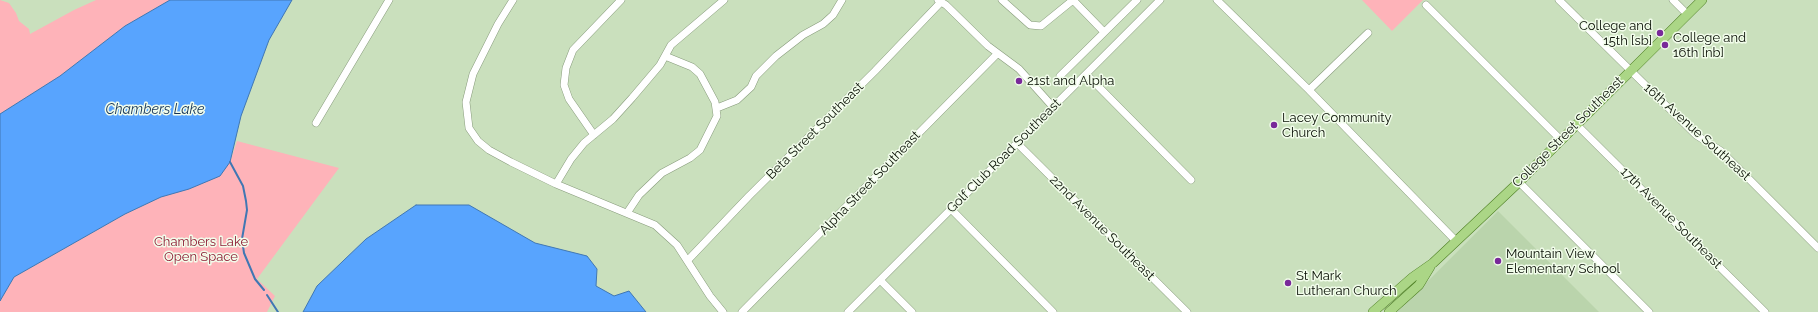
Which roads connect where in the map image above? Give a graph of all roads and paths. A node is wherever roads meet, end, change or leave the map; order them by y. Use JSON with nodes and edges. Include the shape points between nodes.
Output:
{"nodes":[{"id":1,"x":389,"y":0,"type":"edge"},
{"id":2,"x":513,"y":0,"type":"edge"},
{"id":3,"x":621,"y":0,"type":"edge"},
{"id":4,"x":724,"y":0,"type":"edge"},
{"id":5,"x":842,"y":0,"type":"edge"},
{"id":6,"x":1002,"y":0,"type":"edge"},
{"id":7,"x":1073,"y":0,"type":"edge"},
{"id":8,"x":1137,"y":0,"type":"edge"},
{"id":9,"x":1160,"y":0,"type":"edge"},
{"id":10,"x":1217,"y":0,"type":"edge"},
{"id":11,"x":1559,"y":0,"type":"edge"},
{"id":12,"x":1673,"y":0,"type":"edge"},
{"id":13,"x":1702,"y":0,"type":"edge"},
{"id":14,"x":939,"y":1,"type":"edge"},
{"id":15,"x":1426,"y":5,"type":"dead end"},
{"id":16,"x":1687,"y":14,"type":"junction"},
{"id":17,"x":1104,"y":32,"type":"junction"},
{"id":18,"x":1368,"y":33,"type":"dead end"},
{"id":19,"x":997,"y":54,"type":"junction"},
{"id":20,"x":665,"y":56,"type":"junction"},
{"id":21,"x":1630,"y":71,"type":"junction"},
{"id":22,"x":1086,"y":74,"type":"junction"},
{"id":23,"x":1060,"y":76,"type":"dead end"},
{"id":24,"x":1309,"y":90,"type":"junction"},
{"id":25,"x":1053,"y":107,"type":"junction"},
{"id":26,"x":717,"y":108,"type":"junction"},
{"id":27,"x":316,"y":123,"type":"dead end"},
{"id":28,"x":1577,"y":124,"type":"junction"},
{"id":29,"x":594,"y":135,"type":"junction"},
{"id":30,"x":1561,"y":140,"type":"junction"},
{"id":31,"x":1017,"y":143,"type":"junction"},
{"id":32,"x":1191,"y":180,"type":"dead end"},
{"id":33,"x":1519,"y":182,"type":"junction"},
{"id":34,"x":556,"y":184,"type":"junction"},
{"id":35,"x":951,"y":209,"type":"junction"},
{"id":36,"x":627,"y":213,"type":"junction"},
{"id":37,"x":1455,"y":240,"type":"junction"},
{"id":38,"x":1818,"y":248,"type":"edge"},
{"id":39,"x":688,"y":260,"type":"junction"},
{"id":40,"x":1433,"y":263,"type":"junction"},
{"id":41,"x":880,"y":280,"type":"junction"},
{"id":42,"x":722,"y":312,"type":"edge"},
{"id":43,"x":742,"y":312,"type":"edge"},
{"id":44,"x":848,"y":312,"type":"edge"},
{"id":45,"x":912,"y":312,"type":"edge"},
{"id":46,"x":1053,"y":312,"type":"edge"},
{"id":47,"x":1187,"y":312,"type":"edge"},
{"id":48,"x":1373,"y":312,"type":"edge"},
{"id":49,"x":1389,"y":312,"type":"edge"},
{"id":50,"x":1649,"y":312,"type":"edge"},
{"id":51,"x":1765,"y":312,"type":"edge"}],
"edges":[{"from":1,"to":27,"type":"street"},
{"from":2,"to":34,"type":"street","via":[[473,74],[466,102],[469,128],[478,141],[489,150]]},
{"from":3,"to":29,"type":"street","via":[[573,50],[566,68],[564,85],[569,99]]},
{"from":4,"to":20,"type":"street","via":[[671,45]]},
{"from":5,"to":26,"type":"street","via":[[833,15],[823,24],[803,35],[776,56],[737,100]]},
{"from":6,"to":7,"type":"street","via":[[1030,25],[1041,26]]},
{"from":7,"to":17,"type":"street"},
{"from":8,"to":17,"type":"street"},
{"from":9,"to":22,"type":"street","name":"Golf Club Road Southeast"},
{"from":10,"to":24,"type":"street"},
{"from":11,"to":21,"type":"street","name":"16th Avenue Southeast"},
{"from":12,"to":16,"type":"street"},
{"from":13,"to":16,"type":"main road","name":"College Street Southeast"},
{"from":14,"to":19,"type":"street"},
{"from":14,"to":39,"type":"street","name":"Beta Street Southeast","via":[[875,71]]},
{"from":15,"to":30,"type":"street"},
{"from":16,"to":21,"type":"main road","name":"College Street Southeast"},
{"from":17,"to":23,"type":"street"},
{"from":18,"to":24,"type":"street"},
{"from":19,"to":25,"type":"street","via":[[1019,69]]},
{"from":19,"to":43,"type":"street","name":"Alpha Street Southeast"},
{"from":20,"to":26,"type":"street","via":[[692,67],[700,74]]},
{"from":20,"to":29,"type":"street","via":[[632,98]]},
{"from":21,"to":28,"type":"main road","name":"College Street Southeast"},
{"from":21,"to":38,"type":"street","name":"16th Avenue Southeast","via":[[1696,135],[1721,151]]},
{"from":22,"to":25,"type":"street","name":"Golf Club Road Southeast"},
{"from":22,"to":32,"type":"street"},
{"from":24,"to":37,"type":"street"},
{"from":25,"to":31,"type":"street","name":"Golf Club Road Southeast"},
{"from":26,"to":36,"type":"street","via":[[717,116],[700,150],[662,173],[639,195]]},
{"from":28,"to":30,"type":"main road","name":"College Street Southeast"},
{"from":28,"to":51,"type":"street","name":"17th Avenue Southeast"},
{"from":29,"to":34,"type":"street","via":[[571,159]]},
{"from":30,"to":33,"type":"main road","name":"College Street Southeast"},
{"from":31,"to":35,"type":"street","name":"Golf Club Road Southeast"},
{"from":31,"to":47,"type":"street","name":"22nd Avenue Southeast"},
{"from":33,"to":37,"type":"main road","name":"College Street Southeast"},
{"from":33,"to":50,"type":"street"},
{"from":34,"to":36,"type":"street"},
{"from":35,"to":41,"type":"street","name":"Golf Club Road Southeast"},
{"from":35,"to":46,"type":"street"},
{"from":36,"to":39,"type":"street","via":[[655,225],[677,245]]},
{"from":37,"to":40,"type":"main road","name":"College Street Southeast"},
{"from":39,"to":42,"type":"street"},
{"from":40,"to":48,"type":"main road","name":"College Street Southeast"},
{"from":40,"to":49,"type":"main road","name":"College Street Southeast","via":[[1419,285]]},
{"from":41,"to":44,"type":"street","name":"Golf Club Road Southeast"},
{"from":41,"to":45,"type":"street"}]}
